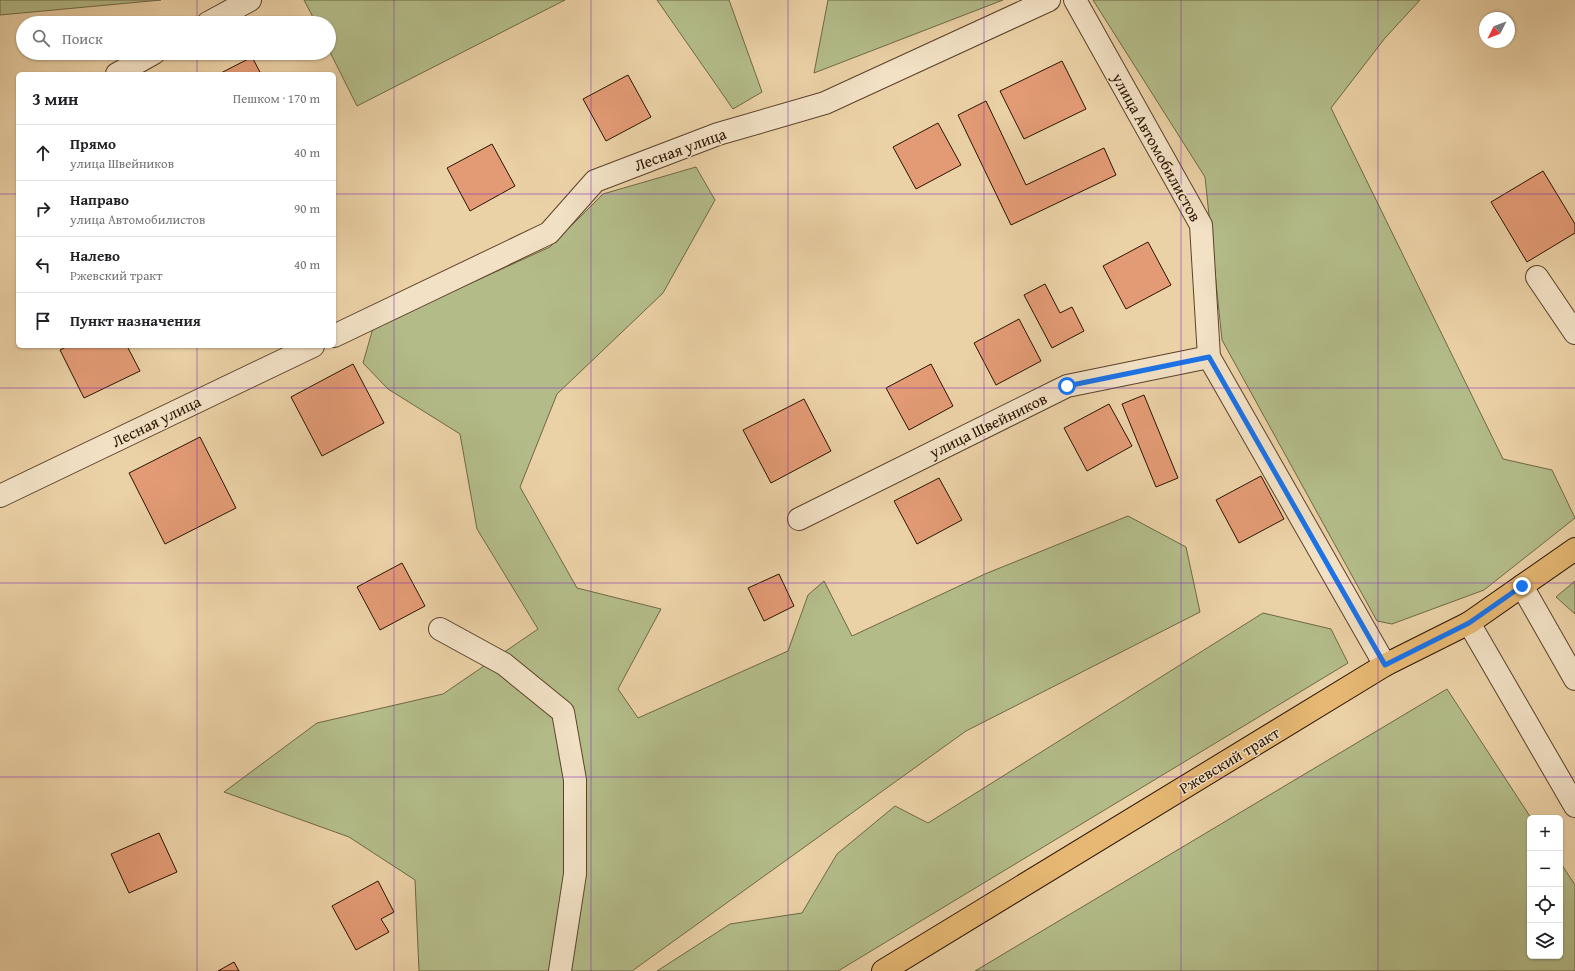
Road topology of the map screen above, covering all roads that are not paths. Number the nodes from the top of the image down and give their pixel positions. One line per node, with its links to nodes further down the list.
1 (250, 0): 4 (street)
2 (1049, 0): 9 (street, Лесная улица)
3 (1075, 0): 11 (street, улица Автомобилистов)
4 (221, 16)
5 (142, 60): 6 (street)
6 (121, 72)
7 (1537, 277): 8 (street)
8 (1575, 333)
9 (336, 335)
10 (309, 348): 12 (street, Лесная улица)
11 (1209, 357): 13 (street, улица Швейников); 18 (street, улица Автомобилистов)
12 (0, 496)
13 (799, 518)
14 (1575, 549): 15 (main road, Ржевский тракт)
15 (1522, 586): 16 (main road, Ржевский тракт); 19 (street)
16 (1469, 623): 18 (main road, Ржевский тракт); 20 (street)
17 (440, 629): 21 (street)
18 (1385, 665): 22 (main road, Ржевский тракт)
19 (1575, 679)
20 (1575, 806)
21 (560, 971)
22 (883, 971)

